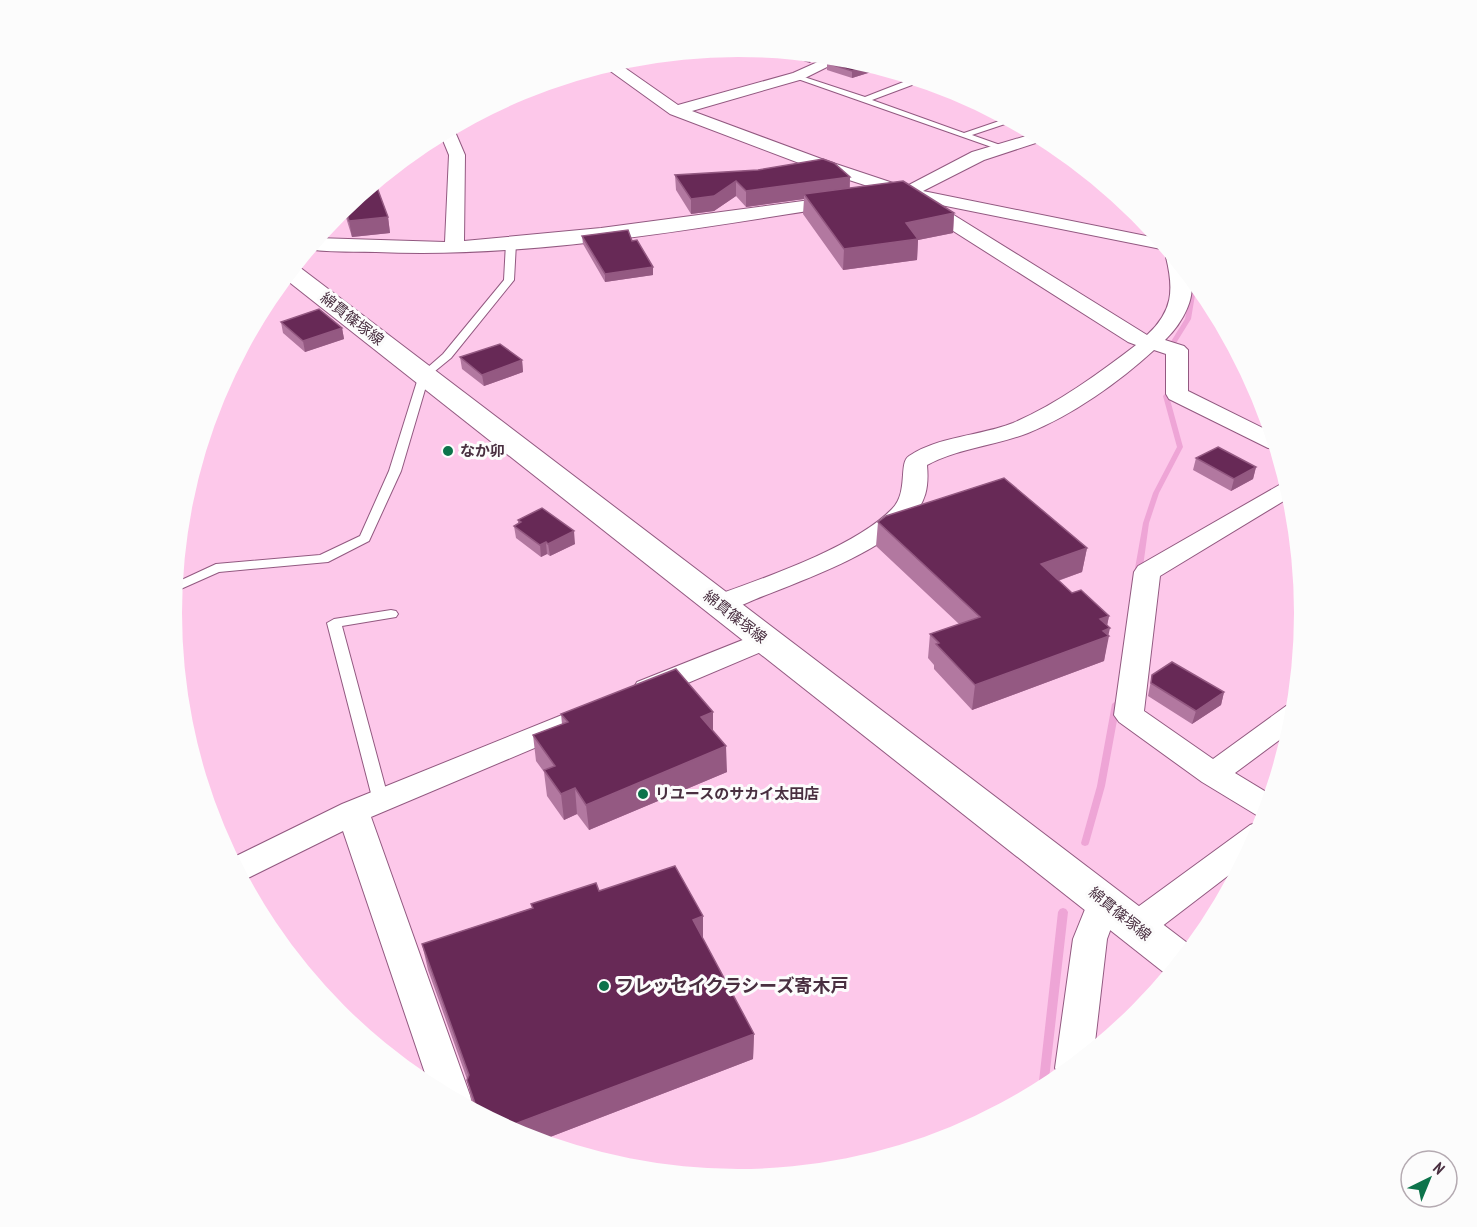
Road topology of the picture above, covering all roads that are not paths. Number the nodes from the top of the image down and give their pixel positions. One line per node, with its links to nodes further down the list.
1 (824, 64): 3 (street)
2 (619, 71): 6 (street)
3 (798, 76): 5 (lane); 6 (street)
4 (907, 84): 5 (lane)
5 (865, 100): 8 (lane)
6 (676, 111): 12 (street)
7 (1000, 123): 8 (lane)
8 (965, 135): 11 (lane)
9 (450, 138): 16 (street)
10 (1029, 140): 11 (street)
11 (1000, 148): 12 (street)
12 (906, 193): 13 (street); 14 (street); 19 (street)
13 (511, 243): 16 (street); 20 (lane)
14 (1154, 243)
15 (323, 244): 16 (street)
16 (454, 247)
17 (296, 276): 20 (main road, 綿貫篠塚線)
18 (1180, 276): 19 (street)
19 (1152, 344): 21 (street); 24 (street)
20 (424, 375): 23 (lane); 24 (main road, 綿貫篠塚線)
21 (1266, 438)
22 (1281, 491): 30 (street)
23 (183, 584)
24 (718, 604): 26 (main road, 綿貫篠塚線)
25 (391, 614): 32 (lane)
26 (765, 640): 27 (street); 35 (main road, 綿貫篠塚線)
27 (622, 700)
28 (589, 713): 32 (street)
29 (1284, 722): 30 (street)
30 (1214, 774): 31 (street)
31 (1261, 803)
32 (367, 806): 34 (street); 39 (street)
33 (1244, 845): 36 (street)
34 (243, 867)
35 (1104, 901): 36 (main road, 綿貫篠塚線); 38 (street)
36 (1136, 927): 37 (main road, 綿貫篠塚線)
37 (1175, 958)
38 (1075, 1056)
39 (449, 1088)

